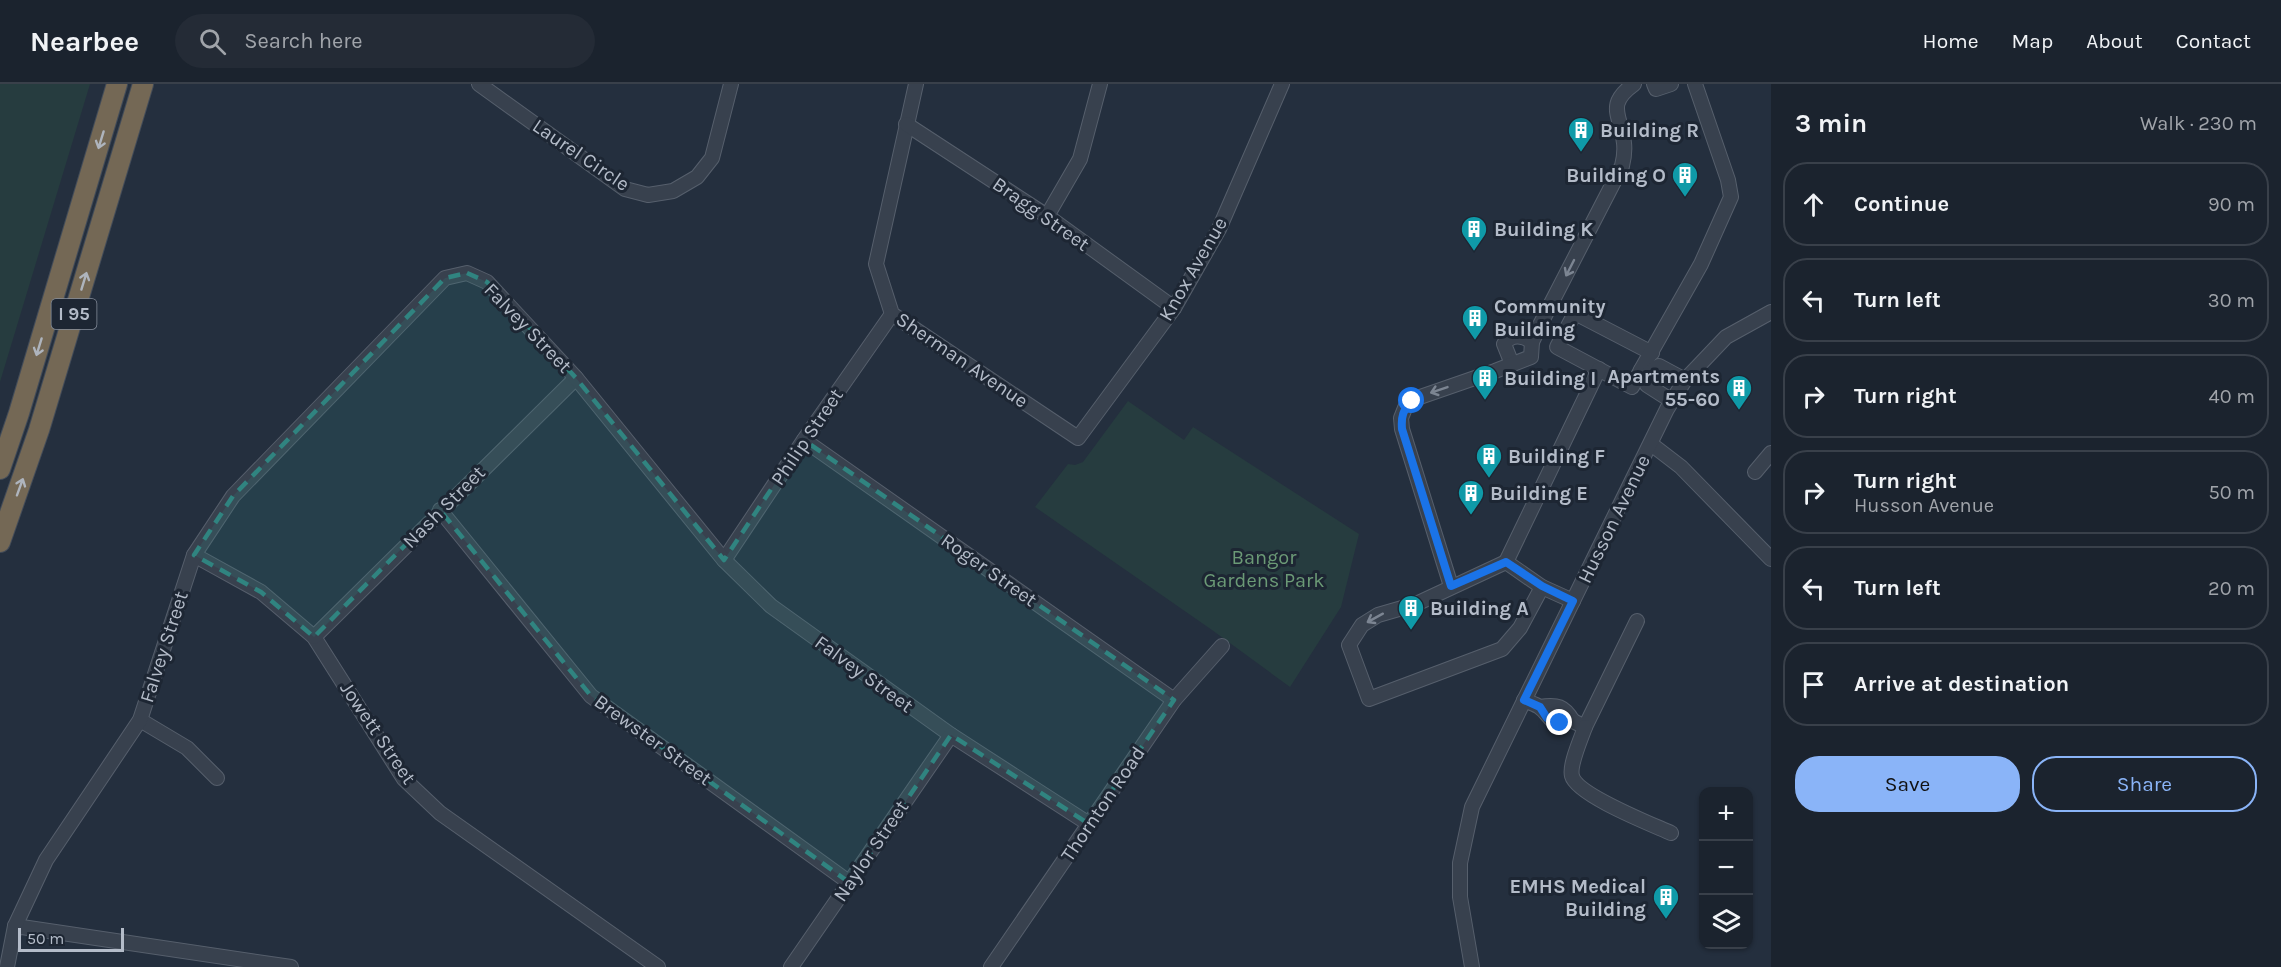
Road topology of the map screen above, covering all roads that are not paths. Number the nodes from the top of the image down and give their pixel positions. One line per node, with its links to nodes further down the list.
1 (117, 84): 30 (highway, I 95, one-way to 30)
2 (143, 84): 33 (highway, I 95, one-way to 2)
3 (479, 84): 4 (street, Laurel Circle)
4 (731, 84)
5 (916, 84): 12 (street, Sherman Avenue)
6 (1100, 84): 13 (street)
7 (1282, 84): 14 (street, Knox Avenue)
8 (1634, 84): 18 (street, one-way to 18)
9 (1654, 84): 10 (street)
10 (1671, 84)
11 (1695, 84): 19 (street)
12 (906, 124): 13 (street, Bragg Street); 16 (street, Sherman Avenue)
13 (1047, 216): 14 (street, Bragg Street)
14 (1174, 309): 26 (street, Knox Avenue)
15 (1771, 312): 24 (street, Husson Avenue)
16 (892, 314): 26 (street, Sherman Avenue); 27 (street, Philip Street)
17 (1557, 347): 18 (street); 19 (street); 21 (street)
18 (1531, 350): 20 (street); 20 (street)
19 (1652, 353): 22 (street)
20 (1512, 364): 38 (street, one-way to 38)
21 (1599, 369): 22 (street); 37 (street)
22 (1645, 372): 24 (street); 25 (street)
23 (576, 378): 32 (street, Nash Street); 34 (street, Falvey Street); 36 (street, Falvey Street)
24 (1685, 380): 25 (street, Husson Avenue)
25 (1672, 401): 28 (street, Husson Avenue)
26 (1078, 438)
27 (804, 440): 36 (street, Philip Street); 44 (street, Roger Street)
28 (1651, 444): 35 (street); 40 (street, Husson Avenue)
29 (1771, 453): 31 (street)
30 (0, 469)
31 (1755, 472)
32 (440, 510): 42 (street, Nash Street); 52 (street, Brewster Street)
33 (0, 542)
34 (194, 555): 42 (street, Jowett Street); 46 (street, Falvey Street)
35 (1771, 559)
36 (724, 560): 48 (street, Falvey Street)
37 (1506, 562): 38 (street); 39 (street)
38 (1451, 586): 39 (street, one-way to 39)
39 (1542, 586): 40 (street)
40 (1573, 601): 45 (street, Husson Avenue)
41 (1637, 621): 47 (street)
42 (314, 637): 56 (street, Jowett Street)
43 (1222, 646): 44 (street, Thornton Road)
44 (1174, 700): 50 (street, Thornton Road)
45 (1524, 700): 47 (street); 59 (street, Husson Avenue)
46 (140, 720): 49 (street); 53 (street, Falvey Street)
47 (1579, 724): 51 (street)
48 (951, 735): 50 (street, Falvey Street); 52 (street, Naylor Street)
49 (217, 778)
50 (1089, 824): 58 (street, Thornton Road)
51 (1671, 833)
52 (850, 883): 57 (street, Naylor Street)
53 (15, 926): 54 (street, Falvey Street); 55 (street)
54 (7, 967)
55 (291, 967)
56 (658, 967)
57 (791, 967)
58 (990, 967)
59 (1472, 967)

